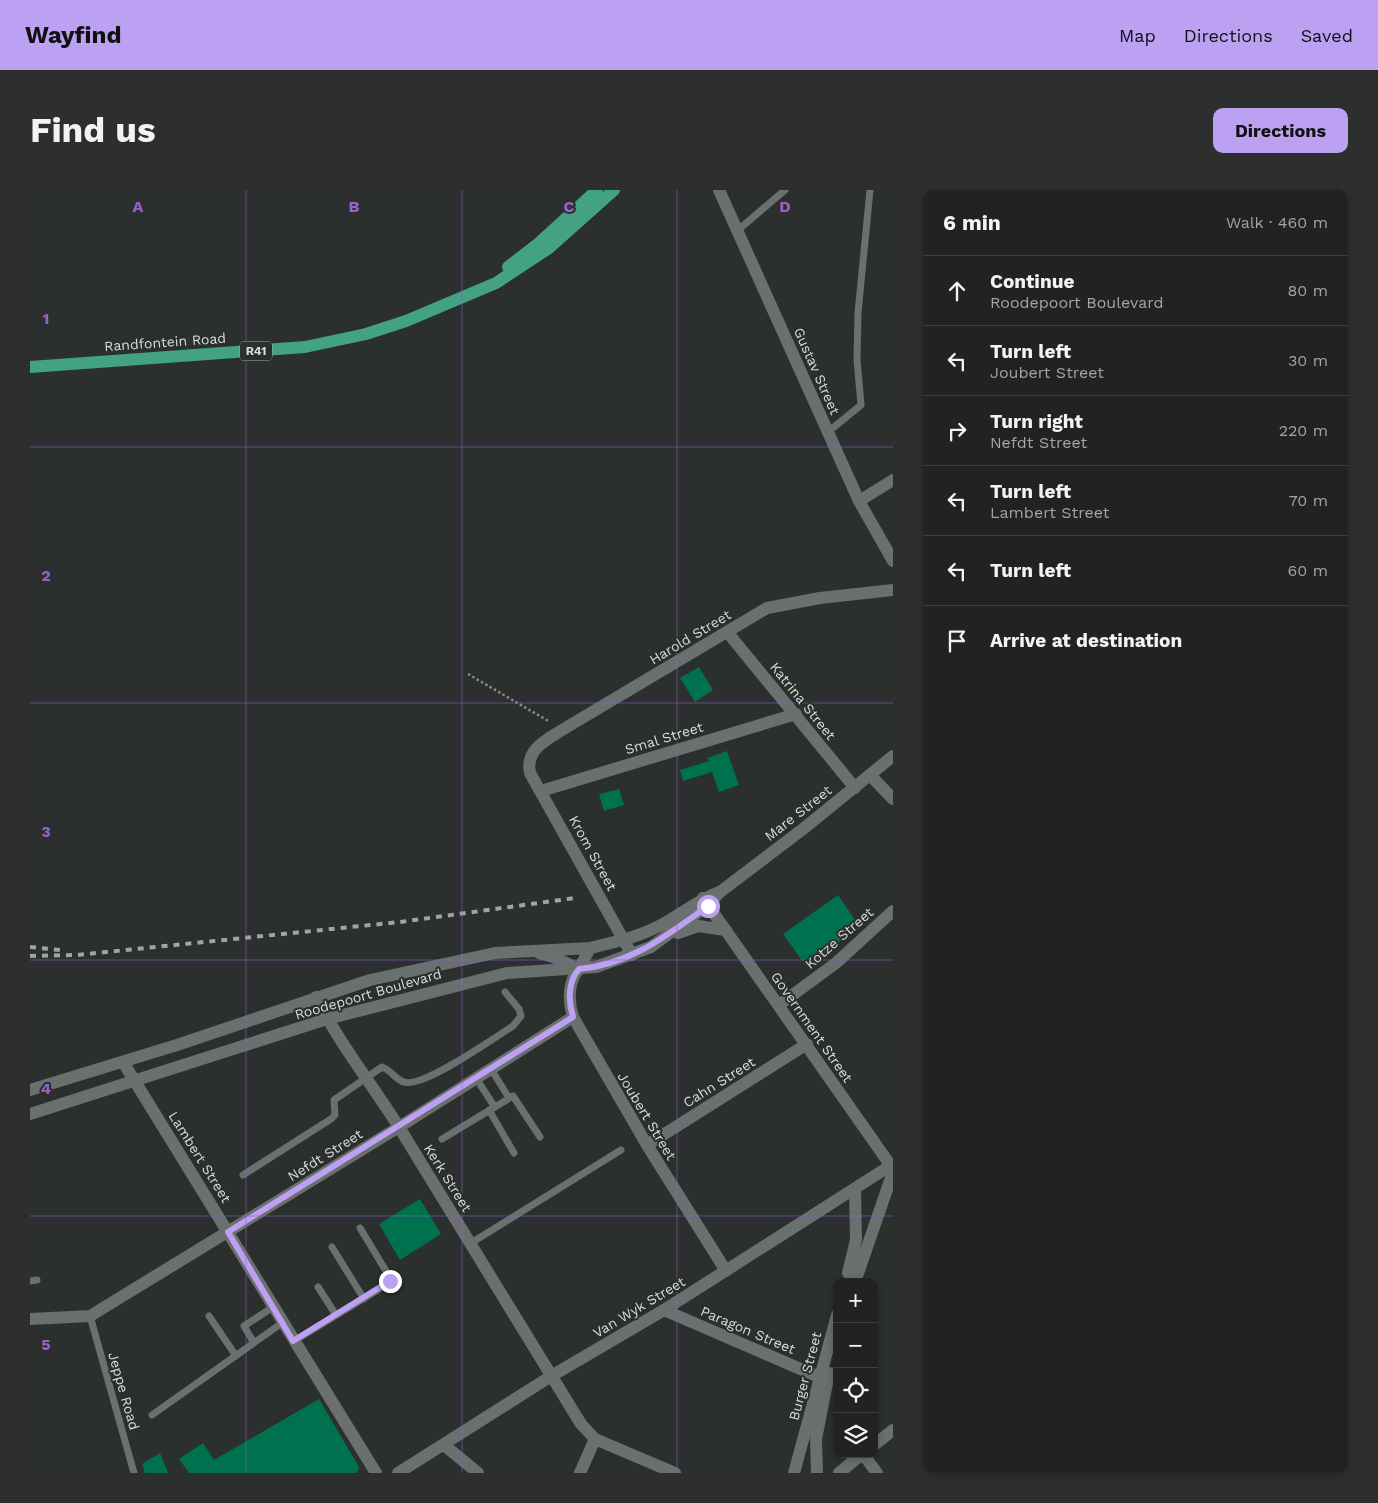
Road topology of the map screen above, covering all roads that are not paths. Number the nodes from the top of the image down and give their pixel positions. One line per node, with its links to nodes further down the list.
1 (597, 190): 7 (main road, Randfontein Road / R41)
2 (614, 190): 7 (main road, Randfontein Road / R41)
3 (719, 190): 6 (street, Gustav Street)
4 (785, 190): 6 (lane)
5 (870, 190): 9 (lane)
6 (737, 231): 9 (street, Gustav Street)
7 (473, 291): 8 (main road, Randfontein Road / R41)
8 (30, 367)
9 (828, 432): 11 (street, Gustav Street)
10 (893, 480): 11 (street)
11 (859, 501): 12 (street, Gustav Street)
12 (893, 561)
13 (893, 590): 14 (street, Harold Street)
14 (728, 633): 15 (street, Katrina Street); 17 (street, Harold Street)
15 (796, 714): 19 (street, Katrina Street); 20 (street, Smal Street)
16 (893, 756): 18 (street, Mare Street)
17 (529, 765): 20 (street, Krom Street)
18 (870, 775): 19 (street, Mare Street); 21 (street)
19 (855, 788): 22 (street, Mare Street)
20 (541, 791): 25 (street, Krom Street)
21 (893, 799)
22 (706, 902): 24 (street, Government Street); 25 (street, Roodepoort Boulevard); 26 (street, Roodepoort Boulevard)
23 (893, 911): 33 (street, Kotze Street)
24 (726, 930): 26 (street); 33 (street, Government Street)
25 (625, 939): 27 (street, Roodepoort Boulevard); 29 (street, Krom Street)
26 (651, 947): 29 (street, Roodepoort Boulevard)
27 (590, 948): 28 (street, Roodepoort Boulevard); 30 (street, Joubert Street)
28 (527, 951): 30 (street); 32 (street, Roodepoort Boulevard)
29 (632, 955): 30 (street, Roodepoort Boulevard)
30 (579, 969): 34 (street, Joubert Street); 35 (street, Roodepoort Boulevard)
31 (505, 992): 39 (lane)
32 (316, 997): 35 (street, Kerk Street); 37 (street, Roodepoort Boulevard)
33 (779, 1005): 36 (street, Government Street)
34 (573, 1017): 38 (street, Nefdt Street); 49 (street, Joubert Street)
35 (327, 1019): 39 (street, Kerk Street); 41 (street, Roodepoort Boulevard)
36 (807, 1044): 49 (street, Cahn Street); 52 (street, Government Street)
37 (123, 1062): 41 (street, Lambert Street); 42 (street, Roodepoort Boulevard)
38 (491, 1069): 40 (street, Nefdt Street); 43 (lane)
39 (366, 1077): 46 (street, Kerk Street); 53 (lane)
40 (476, 1078): 44 (lane); 46 (street, Nefdt Street)
41 (136, 1082): 45 (street, Roodepoort Boulevard); 56 (street, Lambert Street)
42 (30, 1090)
43 (509, 1098): 44 (lane); 47 (lane)
44 (492, 1108): 48 (lane); 51 (lane)
45 (30, 1114)
46 (399, 1127): 56 (street, Nefdt Street); 57 (street, Kerk Street)
47 (540, 1137)
48 (442, 1139)
49 (647, 1146): 59 (street, Joubert Street)
50 (621, 1150): 57 (lane)
51 (514, 1153)
52 (892, 1167): 54 (street, Van Wyk Street); 61 (street)
53 (242, 1175)
54 (855, 1190): 59 (street, Van Wyk Street); 60 (street)
55 (360, 1228): 63 (lane)
56 (228, 1232): 64 (street, Lambert Street); 67 (street, Nefdt Street)
57 (471, 1243): 76 (street, Kerk Street)
58 (332, 1247): 63 (lane)
59 (726, 1271): 65 (street, Van Wyk Street)
60 (847, 1278)
61 (856, 1278)
62 (318, 1287): 66 (lane)
63 (364, 1299): 66 (lane)
64 (273, 1307): 70 (street, Lambert Street); 73 (lane)
65 (664, 1310): 76 (street, Van Wyk Street); 77 (street, Paragon Street)
66 (336, 1315): 72 (lane)
67 (90, 1316): 69 (street); 85 (lane, Jeppe Road)
68 (209, 1316): 74 (lane)
69 (30, 1319)
70 (282, 1323): 72 (street, Lambert Street); 73 (lane)
71 (835, 1323): 77 (street, Burger Street)
72 (293, 1341): 86 (street, Lambert Street)
73 (254, 1343): 74 (lane)
74 (236, 1356): 78 (lane)
75 (833, 1361): 92 (street, Burger Street)
76 (553, 1375): 80 (street, Kerk Street); 82 (street, Van Wyk Street)
77 (820, 1377): 91 (street, Burger Street)
78 (152, 1416)
79 (893, 1430): 81 (street)
80 (595, 1439): 89 (street); 90 (street)
81 (878, 1442)
82 (444, 1445): 87 (street, Van Wyk Street); 88 (street)
83 (857, 1458): 93 (street)
84 (865, 1458): 94 (street)
85 (134, 1473)
86 (376, 1473)
87 (398, 1473)
88 (478, 1473)
89 (580, 1473)
90 (675, 1473)
91 (794, 1473)
92 (817, 1473)
93 (839, 1473)
94 (877, 1473)

